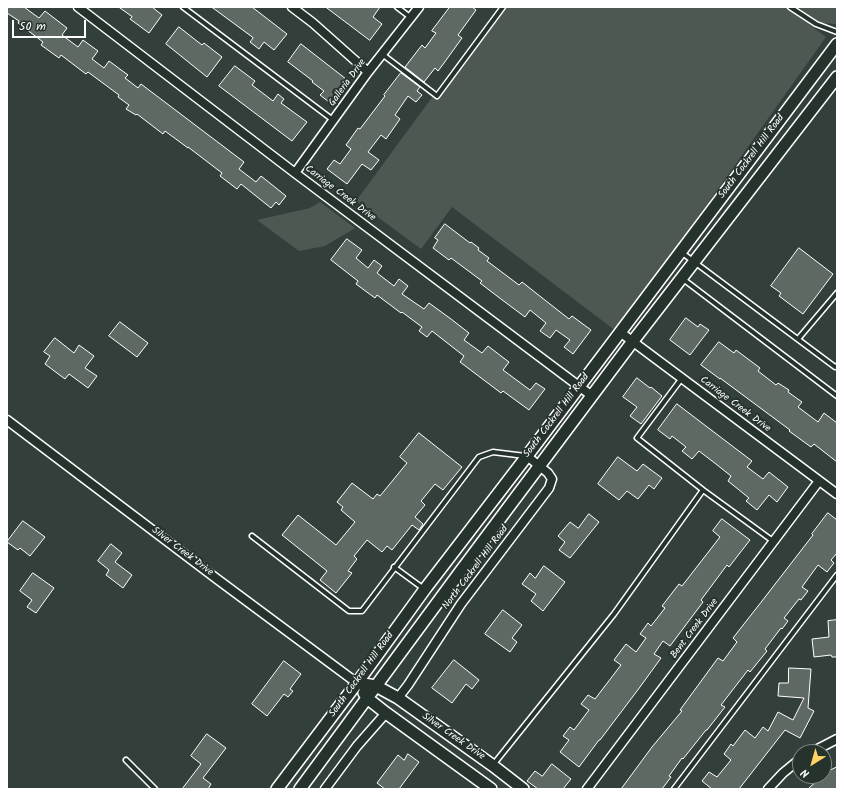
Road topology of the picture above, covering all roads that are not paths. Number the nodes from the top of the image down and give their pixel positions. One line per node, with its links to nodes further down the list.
1 (78, 7): 15 (street, Carriage Creek Drive)
2 (183, 7): 14 (lane)
3 (292, 7): 12 (street)
4 (397, 7): 8 (lane)
5 (419, 7): 8 (street, Galleria Drive)
6 (502, 7): 11 (lane)
7 (790, 7): 9 (lane)
8 (411, 18): 11 (street, Galleria Drive)
9 (837, 32)
10 (837, 44): 16 (main road, South Cockrell Hill Road)
11 (382, 54): 12 (street, Galleria Drive)
12 (368, 72): 14 (street, Galleria Drive)
13 (837, 76): 17 (main road, South Cockrell Hill Road)
14 (333, 121): 15 (street, Galleria Drive)
15 (295, 173): 25 (street, Carriage Creek Drive)
16 (681, 252): 17 (lane); 20 (main road, South Cockrell Hill Road)
17 (694, 261): 18 (main road, South Cockrell Hill Road); 21 (lane)
18 (681, 278): 22 (main road, South Cockrell Hill Road); 27 (lane)
19 (837, 293): 21 (lane)
20 (620, 332): 22 (street, Carriage Creek Drive); 25 (main road, South Cockrell Hill Road)
21 (798, 339): 23 (lane)
22 (633, 341): 24 (street, Carriage Creek Drive); 26 (main road, South Cockrell Hill Road)
23 (837, 366)
24 (682, 378): 31 (street, Carriage Creek Drive); 32 (lane)
25 (580, 386): 26 (street, Carriage Creek Drive); 29 (main road, South Cockrell Hill Road)
26 (592, 396): 30 (main road, South Cockrell Hill Road)
27 (837, 396)
28 (7, 420): 39 (street, Silver Creek Drive)
29 (527, 456): 30 (street, North Cockrell Hill Road); 36 (lane); 38 (main road, South Cockrell Hill Road)
30 (539, 466): 40 (main road, South Cockrell Hill Road); 42 (street, North Cockrell Hill Road)
31 (819, 481): 33 (street, Carriage Creek Drive); 35 (street, Bent Creek Drive)
32 (703, 490): 35 (lane); 47 (lane)
33 (837, 494)
34 (252, 536): 36 (lane)
35 (774, 542): 55 (street, Bent Creek Drive)
36 (394, 567): 38 (lane)
37 (837, 575): 56 (lane)
38 (425, 589): 39 (main road, South Cockrell Hill Road)
39 (357, 683): 40 (main road, Silver Creek Drive); 41 (main road, Silver Creek Drive); 50 (main road, South Cockrell Hill Road)
40 (376, 686): 41 (main road, South Cockrell Hill Road); 42 (main road, Silver Creek Drive)
41 (367, 698): 43 (main road, Silver Creek Drive); 51 (main road, South Cockrell Hill Road)
42 (398, 698): 47 (main road, Silver Creek Drive)
43 (386, 713): 52 (street); 53 (main road, Silver Creek Drive)
44 (837, 739): 45 (street)
45 (827, 744)
46 (126, 760): 49 (lane)
47 (492, 765): 54 (main road, Silver Creek Drive)
48 (792, 766): 57 (street)
49 (155, 789)
50 (277, 789)
51 (300, 789)
52 (325, 789)
53 (491, 789)
54 (523, 789)
55 (587, 789)
56 (674, 789)
57 (768, 789)

